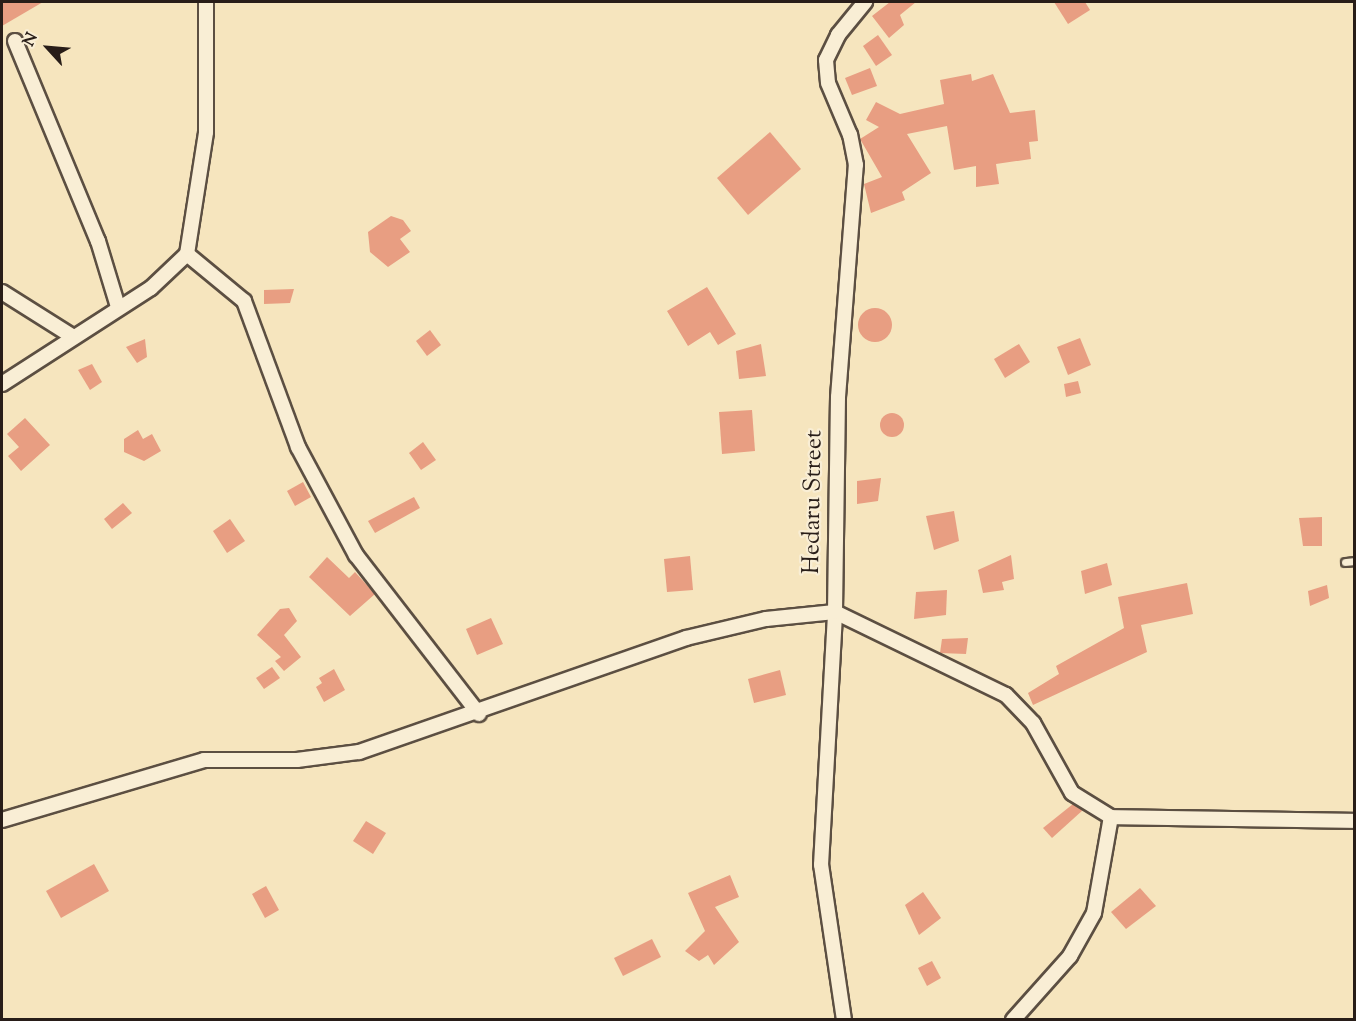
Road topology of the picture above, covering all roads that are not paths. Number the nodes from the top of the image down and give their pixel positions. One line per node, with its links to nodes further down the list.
1 (206, 2): 4 (street)
2 (865, 2): 11 (street, Hedaru Street)
3 (15, 41): 6 (street)
4 (187, 254): 6 (street); 12 (street)
5 (2, 292): 7 (street)
6 (118, 307): 7 (street)
7 (72, 336): 8 (street)
8 (2, 384)
9 (1354, 561): 10 (lane)
10 (1345, 562)
11 (835, 612): 12 (street); 13 (street); 16 (street, Hedaru Street)
12 (479, 714): 14 (street)
13 (1111, 817): 15 (street); 17 (street)
14 (2, 820)
15 (1354, 821)
16 (844, 1020)
17 (1013, 1020)

